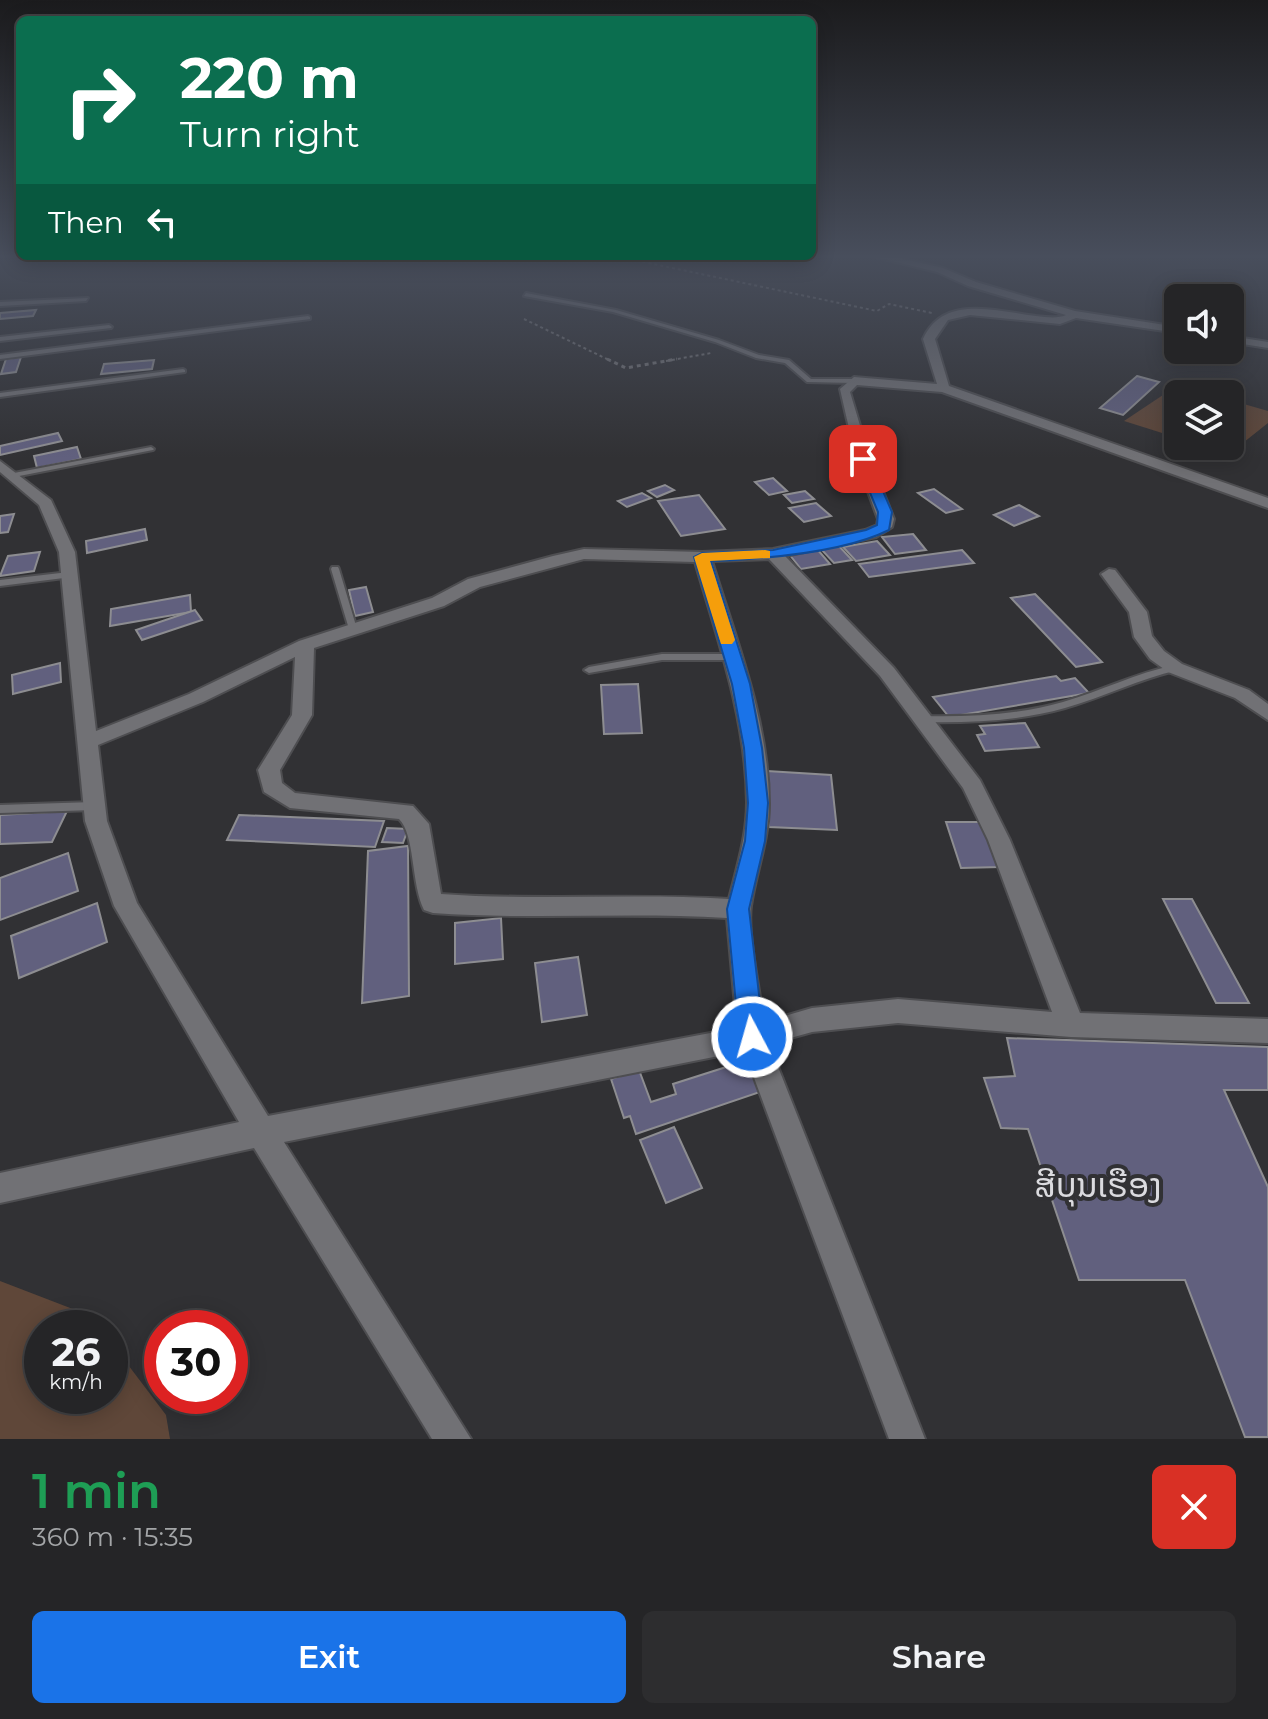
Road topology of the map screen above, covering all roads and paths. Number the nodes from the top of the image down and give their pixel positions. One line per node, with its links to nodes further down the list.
1 (267, 323): 12 (lane)
2 (533, 323): 11 (path)
3 (654, 323): 11 (lane)
4 (938, 323): 15 (street)
5 (1133, 323): 7 (street)
6 (109, 327): 8 (lane)
7 (1164, 328)
8 (0, 339)
9 (1244, 341): 10 (street)
10 (1268, 345)
11 (737, 348): 14 (lane)
12 (0, 357)
13 (183, 371): 16 (lane)
14 (854, 381): 15 (street); 20 (street)
15 (944, 388): 19 (street)
16 (0, 395)
17 (151, 449): 18 (lane)
18 (7, 470): 24 (street)
19 (1268, 503)
20 (773, 554): 21 (street); 32 (street)
21 (702, 557): 26 (street); 28 (street)
22 (335, 569): 26 (lane)
23 (1109, 574): 29 (street)
24 (69, 575): 25 (lane); 33 (street)
25 (0, 583)
26 (353, 629): 27 (street)
27 (305, 645): 33 (street); 36 (street)
28 (731, 657): 30 (lane); 36 (street)
29 (1175, 668): 31 (street); 32 (lane)
30 (589, 670)
31 (1268, 714)
32 (922, 719): 37 (street)
33 (87, 742): 34 (street)
34 (94, 806): 35 (lane); 40 (street)
35 (0, 809)
36 (738, 909): 39 (street)
37 (1071, 1025): 38 (street); 39 (street)
38 (1268, 1031)
39 (752, 1037): 40 (street); 43 (street)
40 (261, 1132): 41 (street); 42 (street)
41 (0, 1188)
42 (453, 1439)
43 (907, 1439)

